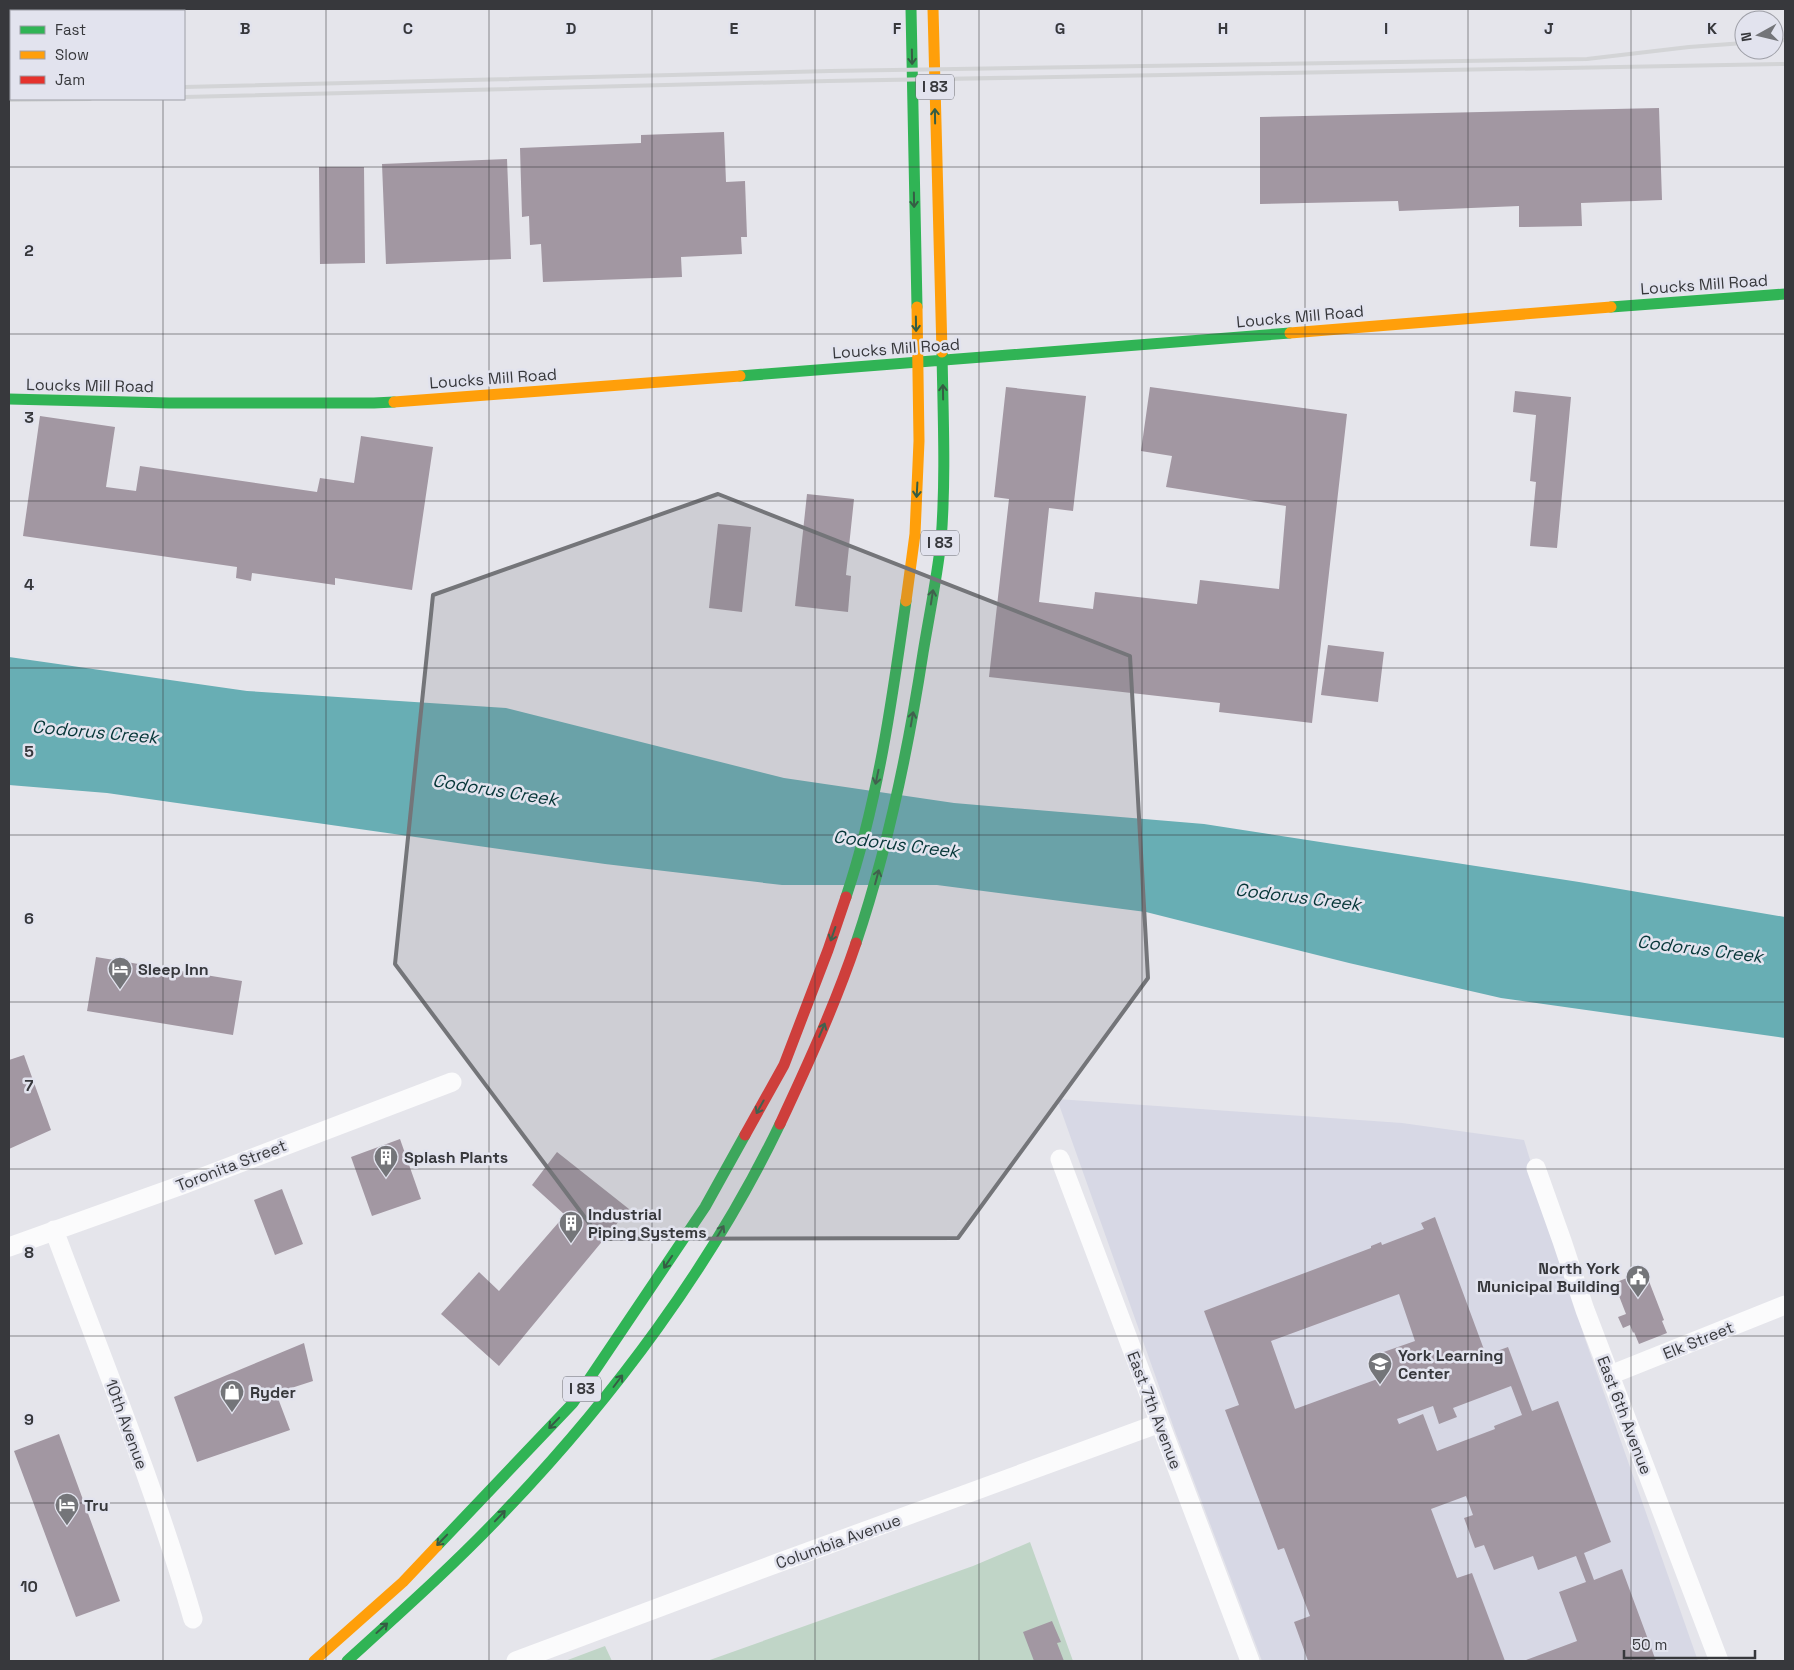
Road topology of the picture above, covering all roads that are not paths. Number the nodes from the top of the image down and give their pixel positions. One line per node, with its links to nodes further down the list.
1 (911, 9): 14 (main road, I 83, one-way to 14)
2 (933, 9): 15 (main road, I 83, one-way to 2)
3 (1785, 294): 4 (main road, Loucks Mill Road)
4 (9, 399)
5 (452, 1082): 8 (street, Toronita Street)
6 (1060, 1159): 12 (street, East 7th Avenue)
7 (1536, 1168): 11 (street, East 6th Avenue)
8 (54, 1230): 9 (street, Toronita Street); 13 (street, 10th Avenue)
9 (9, 1247)
10 (1785, 1305): 11 (street, Elk Street)
11 (1610, 1375): 18 (street, East 6th Avenue)
12 (1160, 1423): 16 (street, Columbia Avenue); 17 (street, East 7th Avenue)
13 (193, 1619)
14 (314, 1661)
15 (346, 1661)
16 (516, 1661)
17 (1250, 1661)
18 (1719, 1661)

